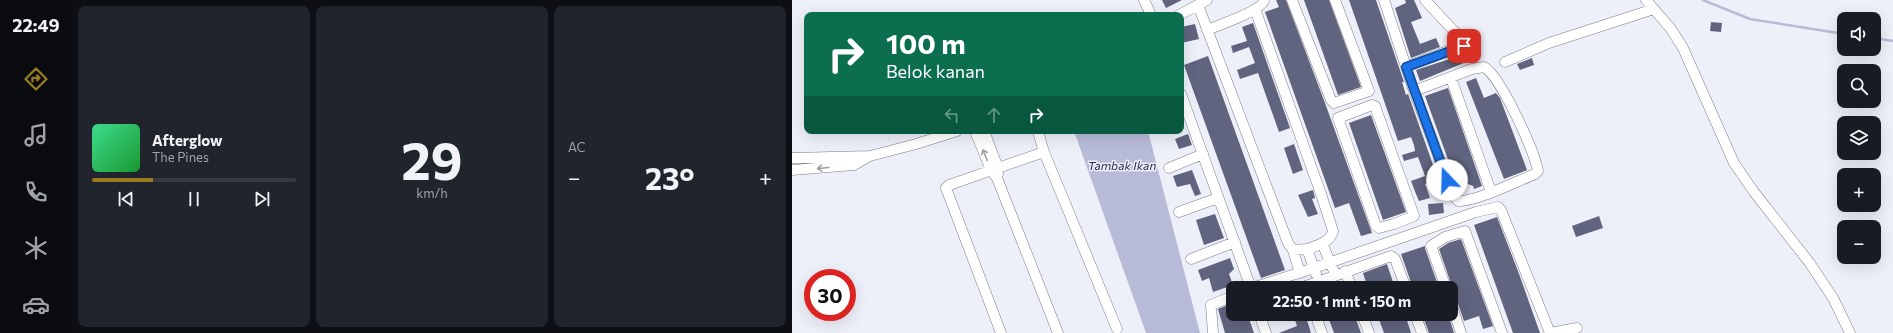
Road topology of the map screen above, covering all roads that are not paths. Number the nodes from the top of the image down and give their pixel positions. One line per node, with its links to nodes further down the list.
1 (1144, 0): 11 (street)
2 (1264, 0): 10 (street)
3 (1292, 0): 4 (street)
4 (1335, 0)
5 (1384, 0): 15 (street)
6 (1425, 0): 15 (street)
7 (1646, 0): 9 (street)
8 (1202, 2): 12 (street); 13 (street)
9 (1654, 9): 14 (street); 73 (street)
10 (1255, 10): 13 (street); 40 (street)
11 (1150, 12)
12 (1184, 12)
13 (1207, 30): 42 (street)
14 (1505, 62)
15 (1406, 67): 17 (street)
16 (1451, 78): 17 (street); 30 (street); 30 (street)
17 (1414, 91): 32 (street)
18 (1184, 102): 24 (street)
19 (948, 134): 25 (street)
20 (976, 134): 29 (street, one-way to 20)
21 (985, 134): 29 (street)
22 (1039, 134): 23 (street)
23 (1044, 152): 29 (street); 62 (street)
24 (1203, 154): 27 (street); 31 (street)
25 (870, 156): 26 (street); 28 (street, one-way to 28)
26 (792, 158)
27 (1169, 168)
28 (792, 170)
29 (995, 172): 63 (street); 64 (street)
30 (1491, 192): 32 (street)
31 (1218, 198): 33 (street); 39 (street)
32 (1471, 199): 34 (street)
33 (1179, 212)
34 (1476, 212): 36 (street); 72 (street)
35 (1394, 224): 35 (street); 38 (street)
36 (1440, 225): 37 (street); 38 (street)
37 (1445, 237): 54 (street); 71 (street)
38 (1398, 238): 44 (street)
39 (1235, 242): 43 (street); 49 (street)
40 (1322, 244): 41 (street); 44 (street)
41 (1306, 249): 42 (street); 45 (street)
42 (1293, 250): 47 (street)
43 (1191, 259)
44 (1330, 263): 45 (street); 48 (street)
45 (1314, 268): 47 (street); 51 (street)
46 (1345, 271): 48 (street); 52 (street); 53 (street)
47 (1300, 273): 50 (street)
48 (1335, 275): 51 (street)
49 (1249, 281)
50 (1274, 281)
51 (1319, 281)
52 (1349, 281)
53 (1403, 281)
54 (1444, 281)
55 (1226, 299): 65 (street)
56 (1262, 321): 66 (street)
57 (1318, 321): 67 (street)
58 (1365, 321): 68 (street)
59 (1418, 321): 69 (street)
60 (1457, 321): 70 (street)
61 (1577, 328): 72 (street)
62 (1117, 329)
63 (1001, 333)
64 (1058, 333)
65 (1213, 333)
66 (1266, 333)
67 (1322, 333)
68 (1369, 333)
69 (1422, 333)
70 (1461, 333)
71 (1502, 333)
72 (1550, 333)
73 (1850, 333)

